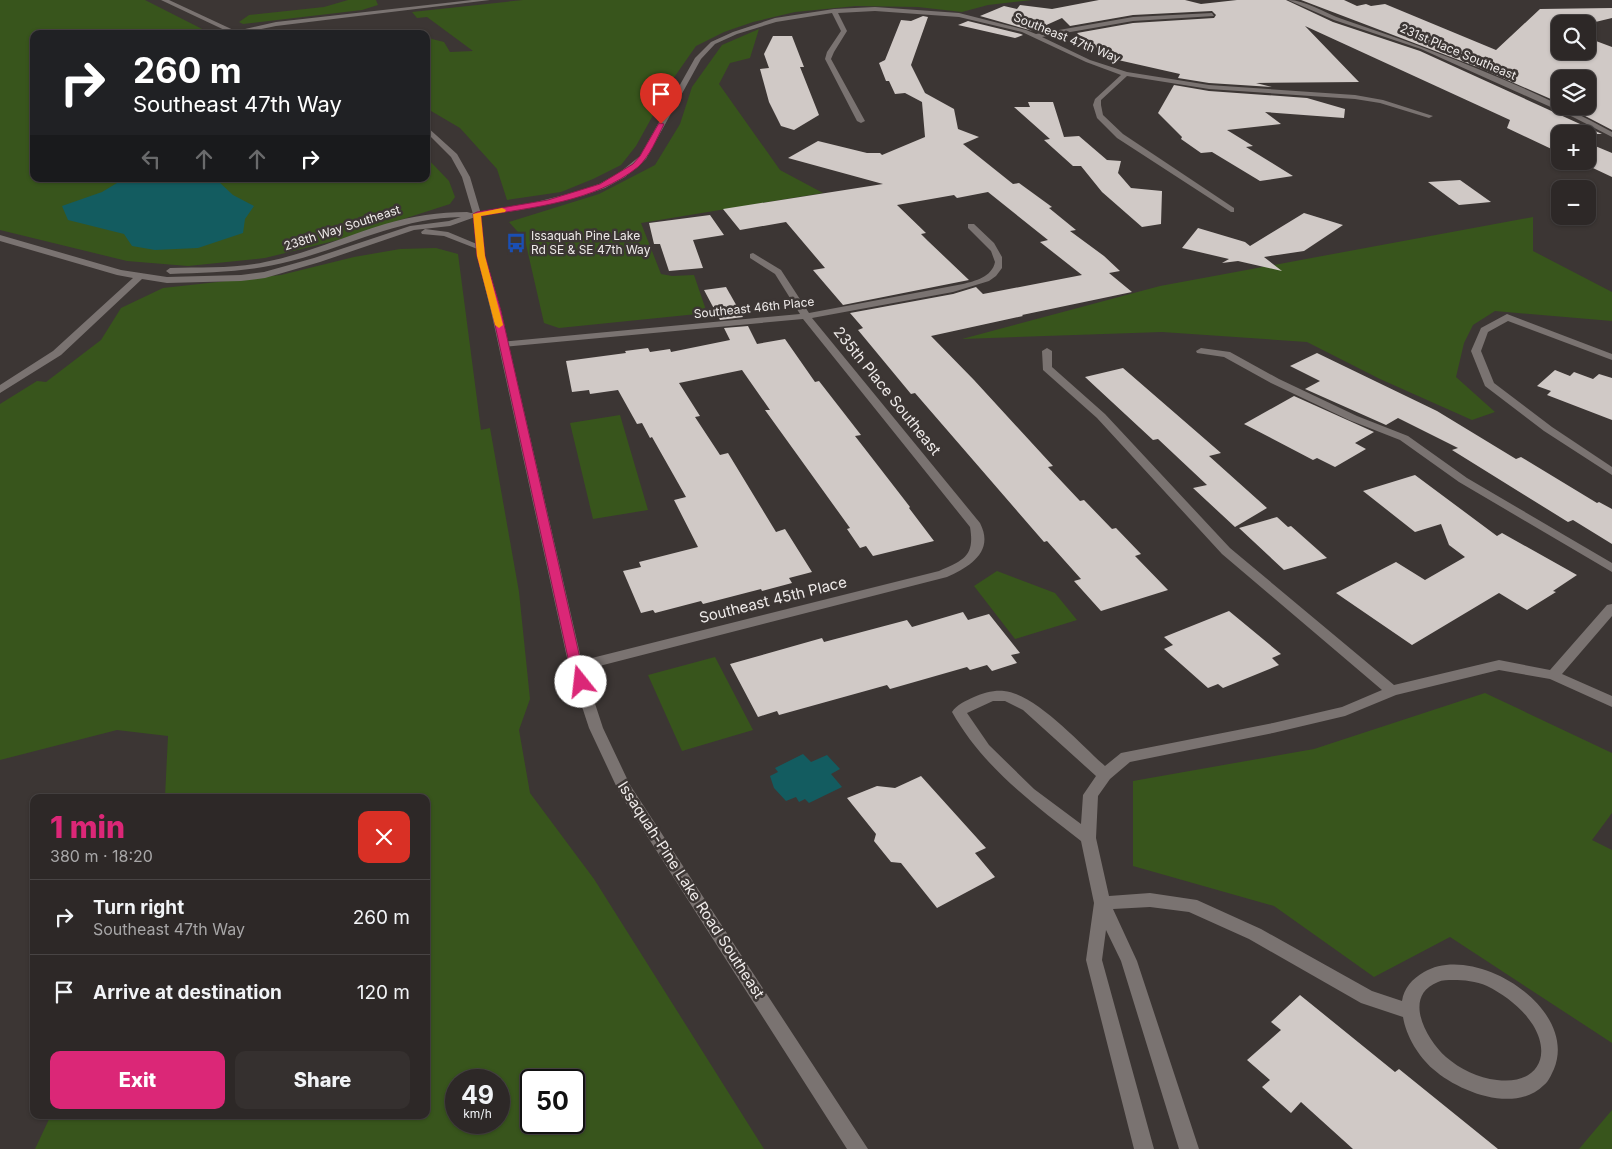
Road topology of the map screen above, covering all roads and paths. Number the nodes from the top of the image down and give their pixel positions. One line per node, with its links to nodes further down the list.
1 (164, 0): 8 (street)
2 (487, 0): 5 (street)
3 (1291, 0): 15 (street, 231st Place Southeast)
4 (386, 4): 5 (street)
5 (389, 11): 9 (street)
6 (834, 11): 10 (street, Southeast 47th Way); 13 (street); 17 (street, Southeast 47th Way)
7 (1212, 16): 10 (street)
8 (230, 30)
9 (250, 30)
10 (1036, 36): 11 (street, Southeast 47th Way)
11 (1126, 74): 12 (street, Southeast 47th Way); 16 (street)
12 (1428, 116)
13 (861, 121)
14 (430, 132): 17 (street, Issaquah-Pine Lake Road Southeast)
15 (1612, 136)
16 (1231, 210)
17 (477, 214): 20 (street, 238th Way Southeast); 21 (street, Issaquah-Pine Lake Road Southeast); 23 (street, 238th Way Southeast)
18 (970, 226): 24 (street, Southeast 46th Place)
19 (0, 238): 23 (street, 238th Way Southeast)
20 (374, 241): 21 (street, 238th Way Southeast); 23 (street, 238th Way Southeast)
21 (480, 247): 25 (street, Issaquah-Pine Lake Road Southeast)
22 (752, 256): 24 (street, 235th Place Southeast)
23 (140, 276): 29 (street)
24 (806, 316): 25 (street, Southeast 46th Place); 31 (street, 235th Place Southeast)
25 (502, 344): 34 (street, Issaquah-Pine Lake Road Southeast)
26 (1201, 350): 32 (street)
27 (1047, 351): 36 (street)
28 (1612, 357): 30 (street)
29 (0, 390)
30 (1612, 472)
31 (974, 556): 34 (street, Southeast 45th Place)
32 (1612, 568)
33 (1612, 608): 35 (street)
34 (576, 667): 42 (street, Issaquah-Pine Lake Road Southeast)
35 (1553, 675): 36 (street); 37 (street)
36 (1392, 691): 38 (street)
37 (1612, 702)
38 (1105, 775): 39 (street); 39 (street)
39 (1088, 838): 40 (street)
40 (1102, 903): 41 (street); 43 (street); 44 (street)
41 (1410, 1012): 41 (street)
42 (858, 1149)
43 (1144, 1149)
44 (1189, 1149)

